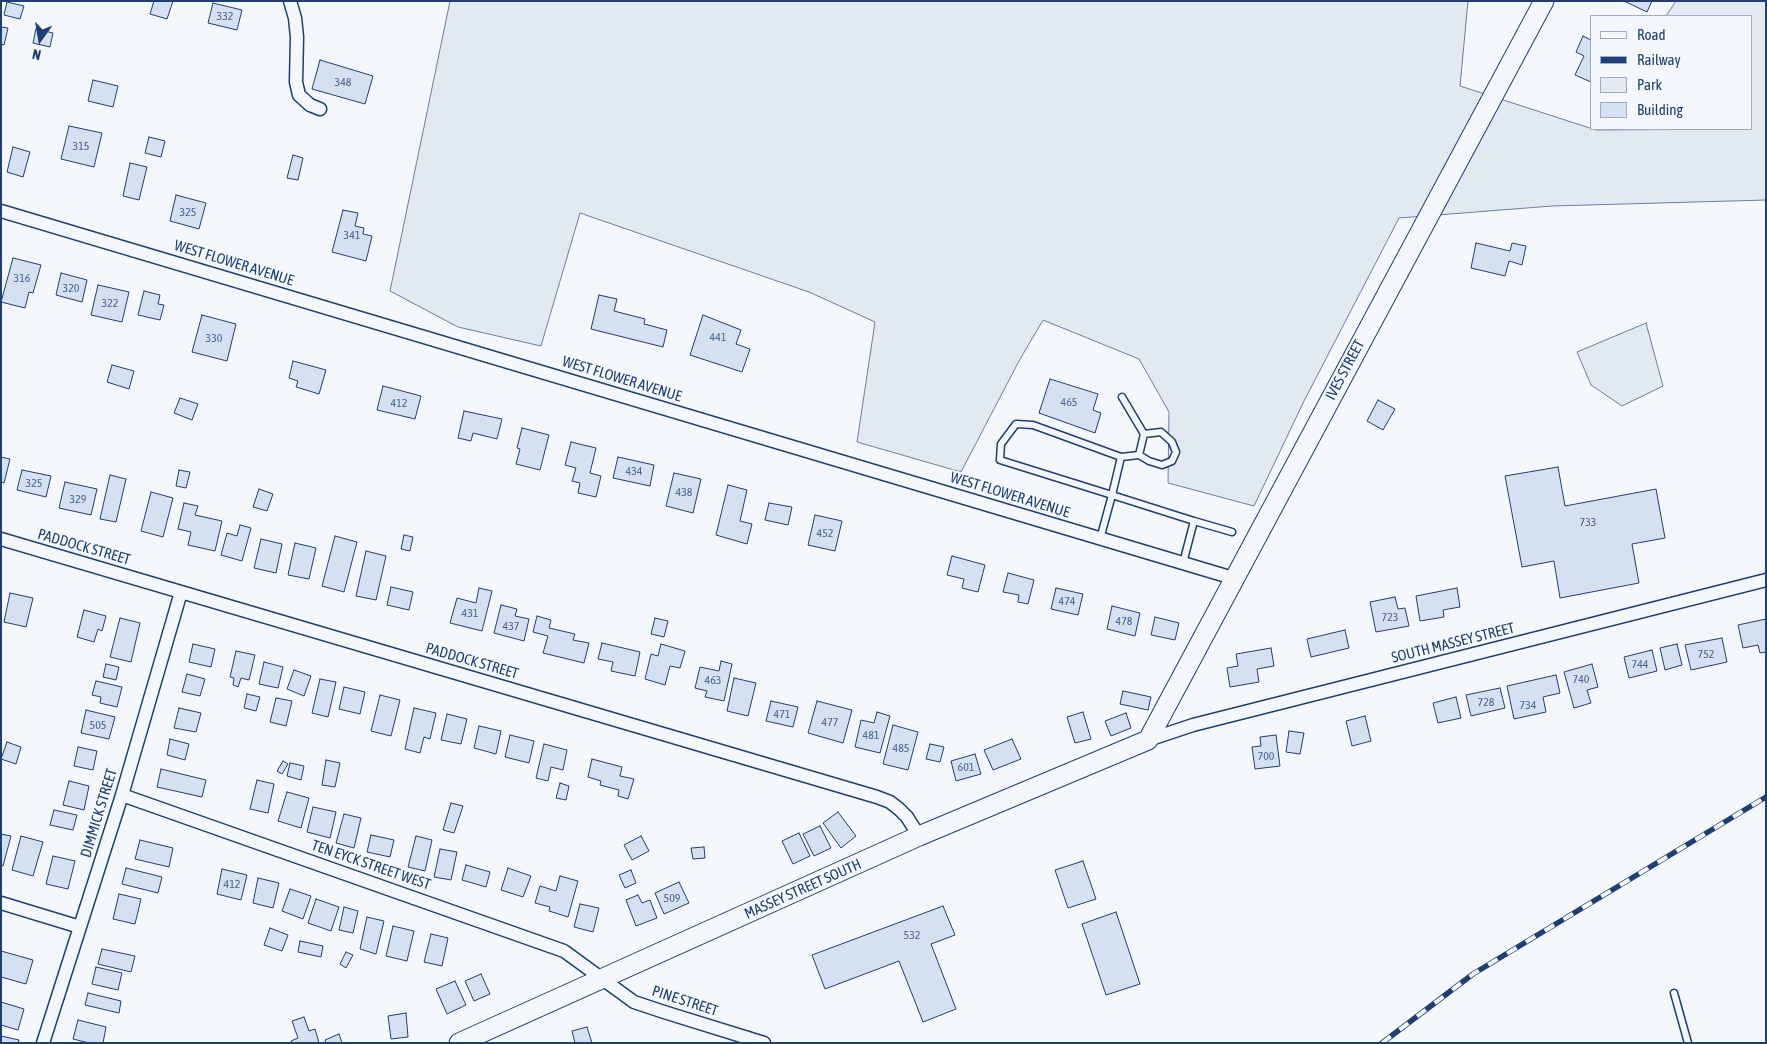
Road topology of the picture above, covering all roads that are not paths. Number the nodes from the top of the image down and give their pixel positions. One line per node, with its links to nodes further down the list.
1 (290, 1): 3 (street)
2 (1544, 1): 15 (street, IVES STREET)
3 (320, 109)
4 (1, 211): 12 (street, WEST FLOWER AVENUE)
5 (1122, 397): 6 (lane)
6 (1144, 434): 7 (lane); 7 (lane)
7 (1139, 455): 8 (lane)
8 (1121, 457): 9 (lane); 9 (lane)
9 (1112, 495): 10 (lane); 12 (lane)
10 (1194, 521): 11 (lane); 14 (lane)
11 (1232, 532)
12 (1100, 539): 14 (street, WEST FLOWER AVENUE)
13 (1, 540): 17 (street, PADDOCK STREET)
14 (1184, 563): 15 (street, WEST FLOWER AVENUE)
15 (1234, 578): 18 (street, IVES STREET)
16 (1766, 580): 18 (street, SOUTH MASSEY STREET)
17 (181, 592): 19 (street, DIMMICK STREET); 20 (street, PADDOCK STREET)
18 (1148, 740): 20 (street, MASSEY STREET SOUTH)
19 (122, 795): 22 (street, DIMMICK STREET); 23 (street, TEN EYCK STREET WEST)
20 (919, 836): 23 (street, MASSEY STREET SOUTH)
21 (1, 903): 22 (street)
22 (80, 927): 25 (street, DIMMICK STREET)
23 (602, 979): 26 (street, MASSEY STREET SOUTH); 27 (street, PINE STREET)
24 (1674, 993): 28 (lane)
25 (43, 1043)
26 (459, 1043)
27 (764, 1043)
28 (1688, 1043)

